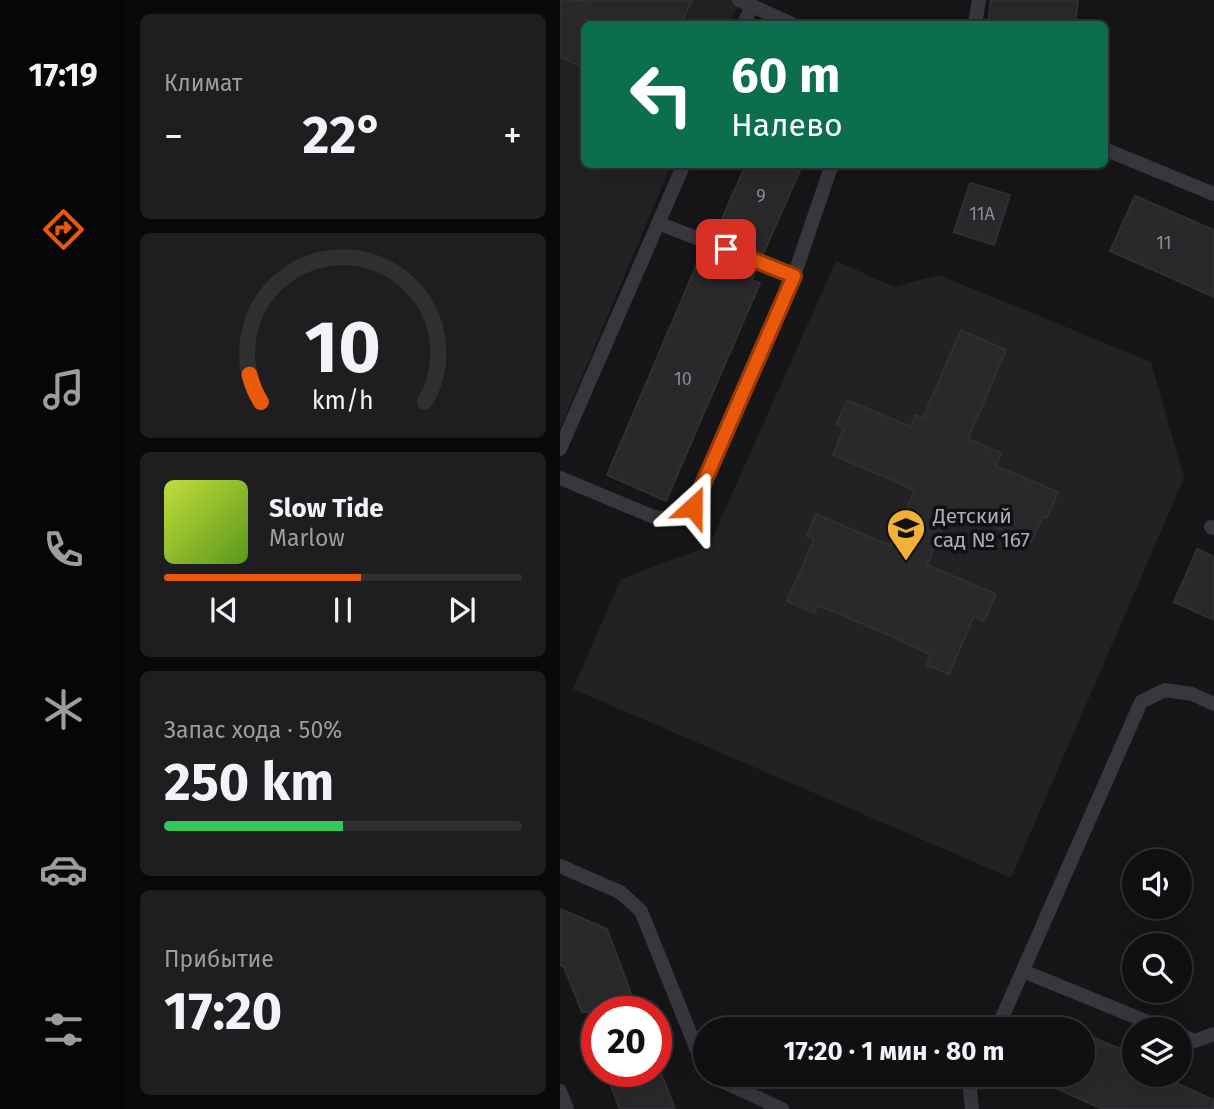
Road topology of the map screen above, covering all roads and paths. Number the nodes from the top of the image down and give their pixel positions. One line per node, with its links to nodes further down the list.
1 (979, 0): 5 (lane)
2 (746, 3): 3 (lane); 4 (lane)
3 (744, 21)
4 (785, 21)
5 (976, 21)
6 (1108, 151): 9 (lane)
7 (682, 168): 10 (lane)
8 (831, 168): 11 (lane)
9 (1214, 194)
10 (658, 223): 11 (lane); 12 (lane)
11 (794, 276): 13 (lane)
12 (560, 449)
13 (560, 478)
14 (1214, 704): 16 (lane)
15 (560, 866): 20 (lane)
16 (1023, 971): 17 (lane); 18 (lane)
17 (1002, 1017)
18 (1136, 1017)
19 (1214, 1034): 21 (lane)
20 (693, 1040)
21 (1192, 1040)
22 (735, 1087): 26 (lane)
23 (971, 1087): 27 (lane)
24 (560, 1091): 25 (lane)
25 (567, 1109)
26 (782, 1109)
27 (972, 1109)

